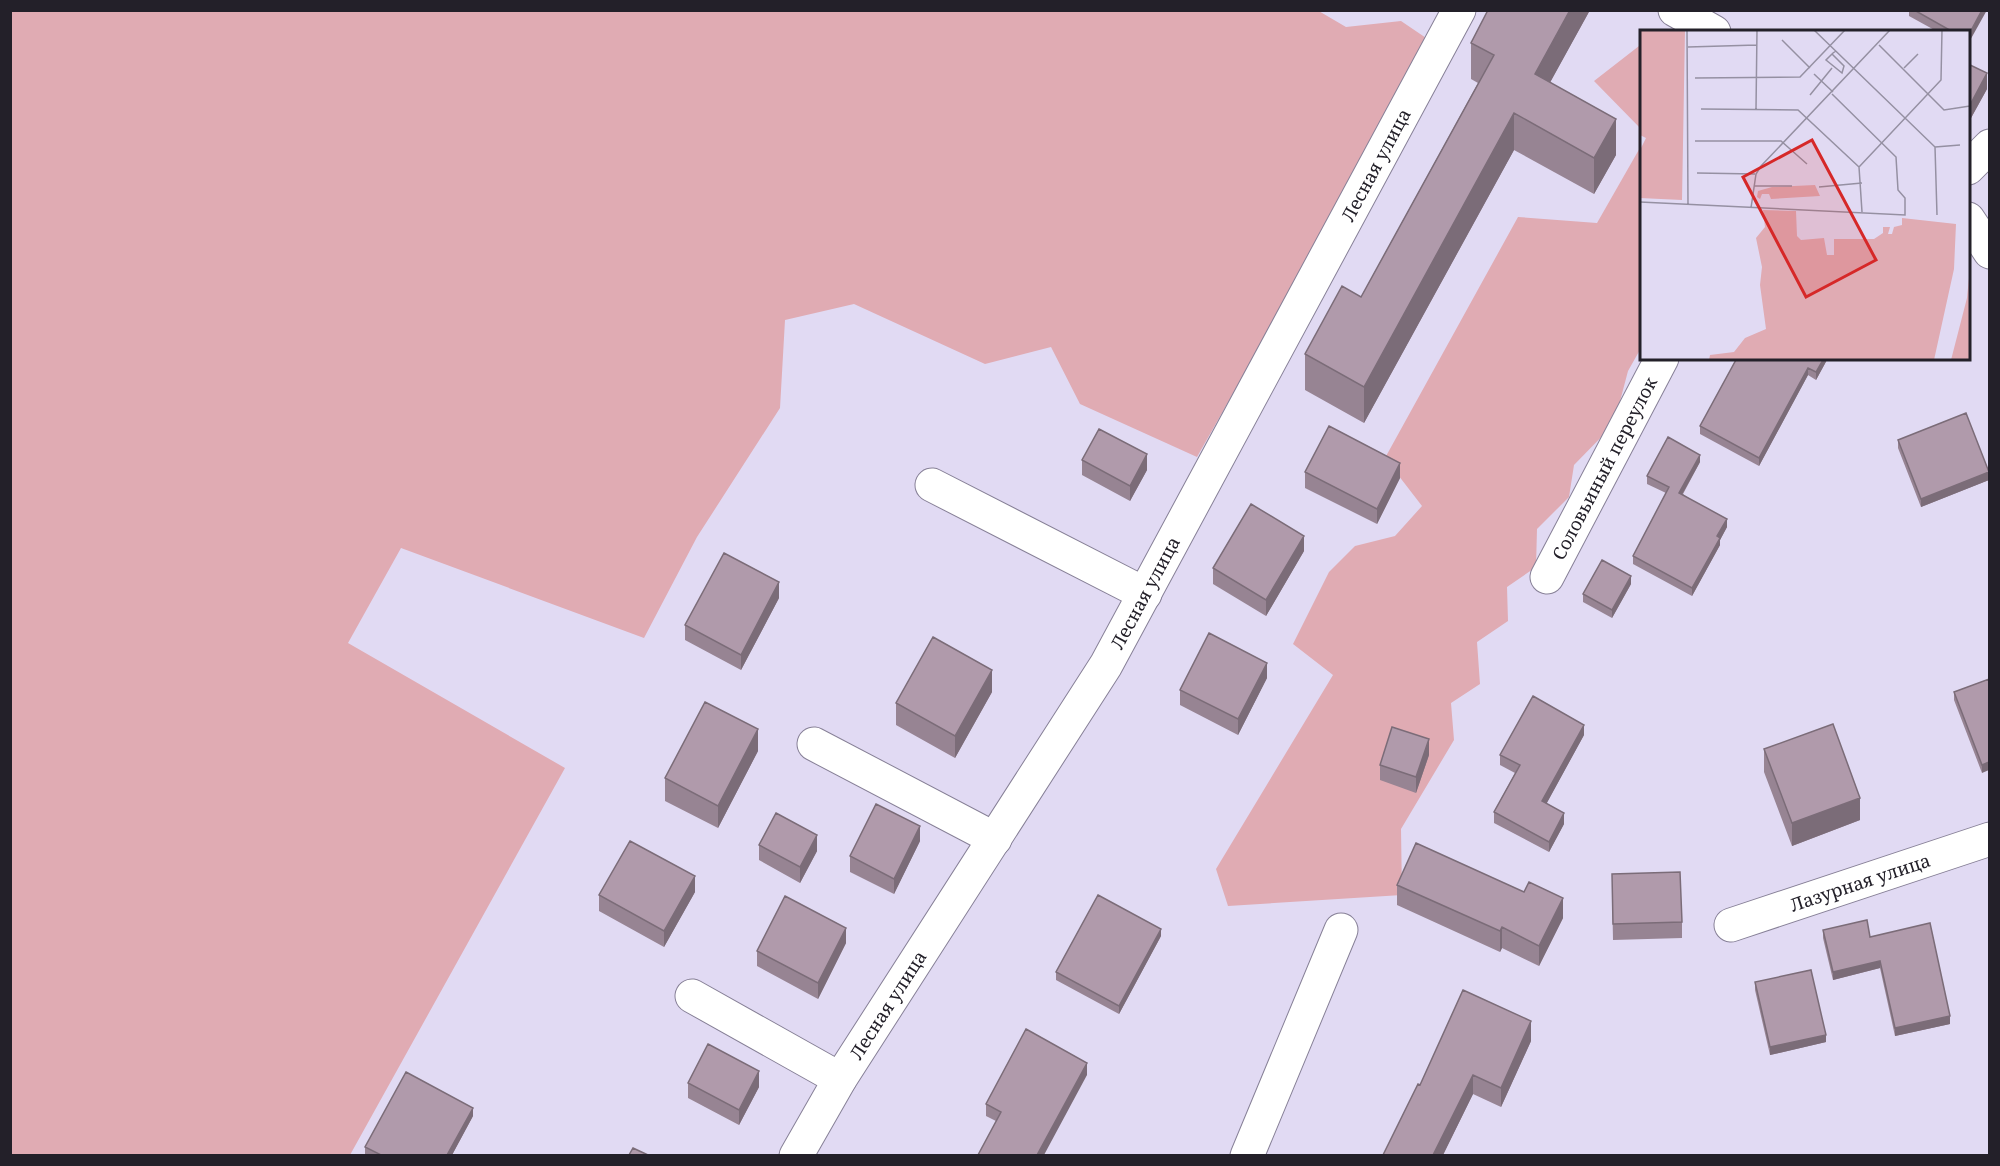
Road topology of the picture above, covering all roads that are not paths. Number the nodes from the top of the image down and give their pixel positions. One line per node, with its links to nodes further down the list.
1 (1459, 10): 11 (street, Лесная улица)
2 (1675, 10): 3 (street)
3 (1710, 30)
4 (1989, 146): 5 (street)
5 (1970, 166)
6 (1970, 222): 7 (street)
7 (1989, 252)
8 (1661, 360): 10 (street, Соловьиный переулок)
9 (932, 485): 11 (street)
10 (1547, 577)
11 (1145, 594): 13 (street, Лесная улица)
12 (814, 744): 13 (street)
13 (994, 839): 18 (street, Лесная улица)
14 (1989, 839): 15 (street, Лазурная улица)
15 (1731, 925)
16 (1341, 930): 20 (street)
17 (692, 996): 18 (street)
18 (840, 1079): 19 (street, Лесная улица)
19 (796, 1155)
20 (1248, 1155)

